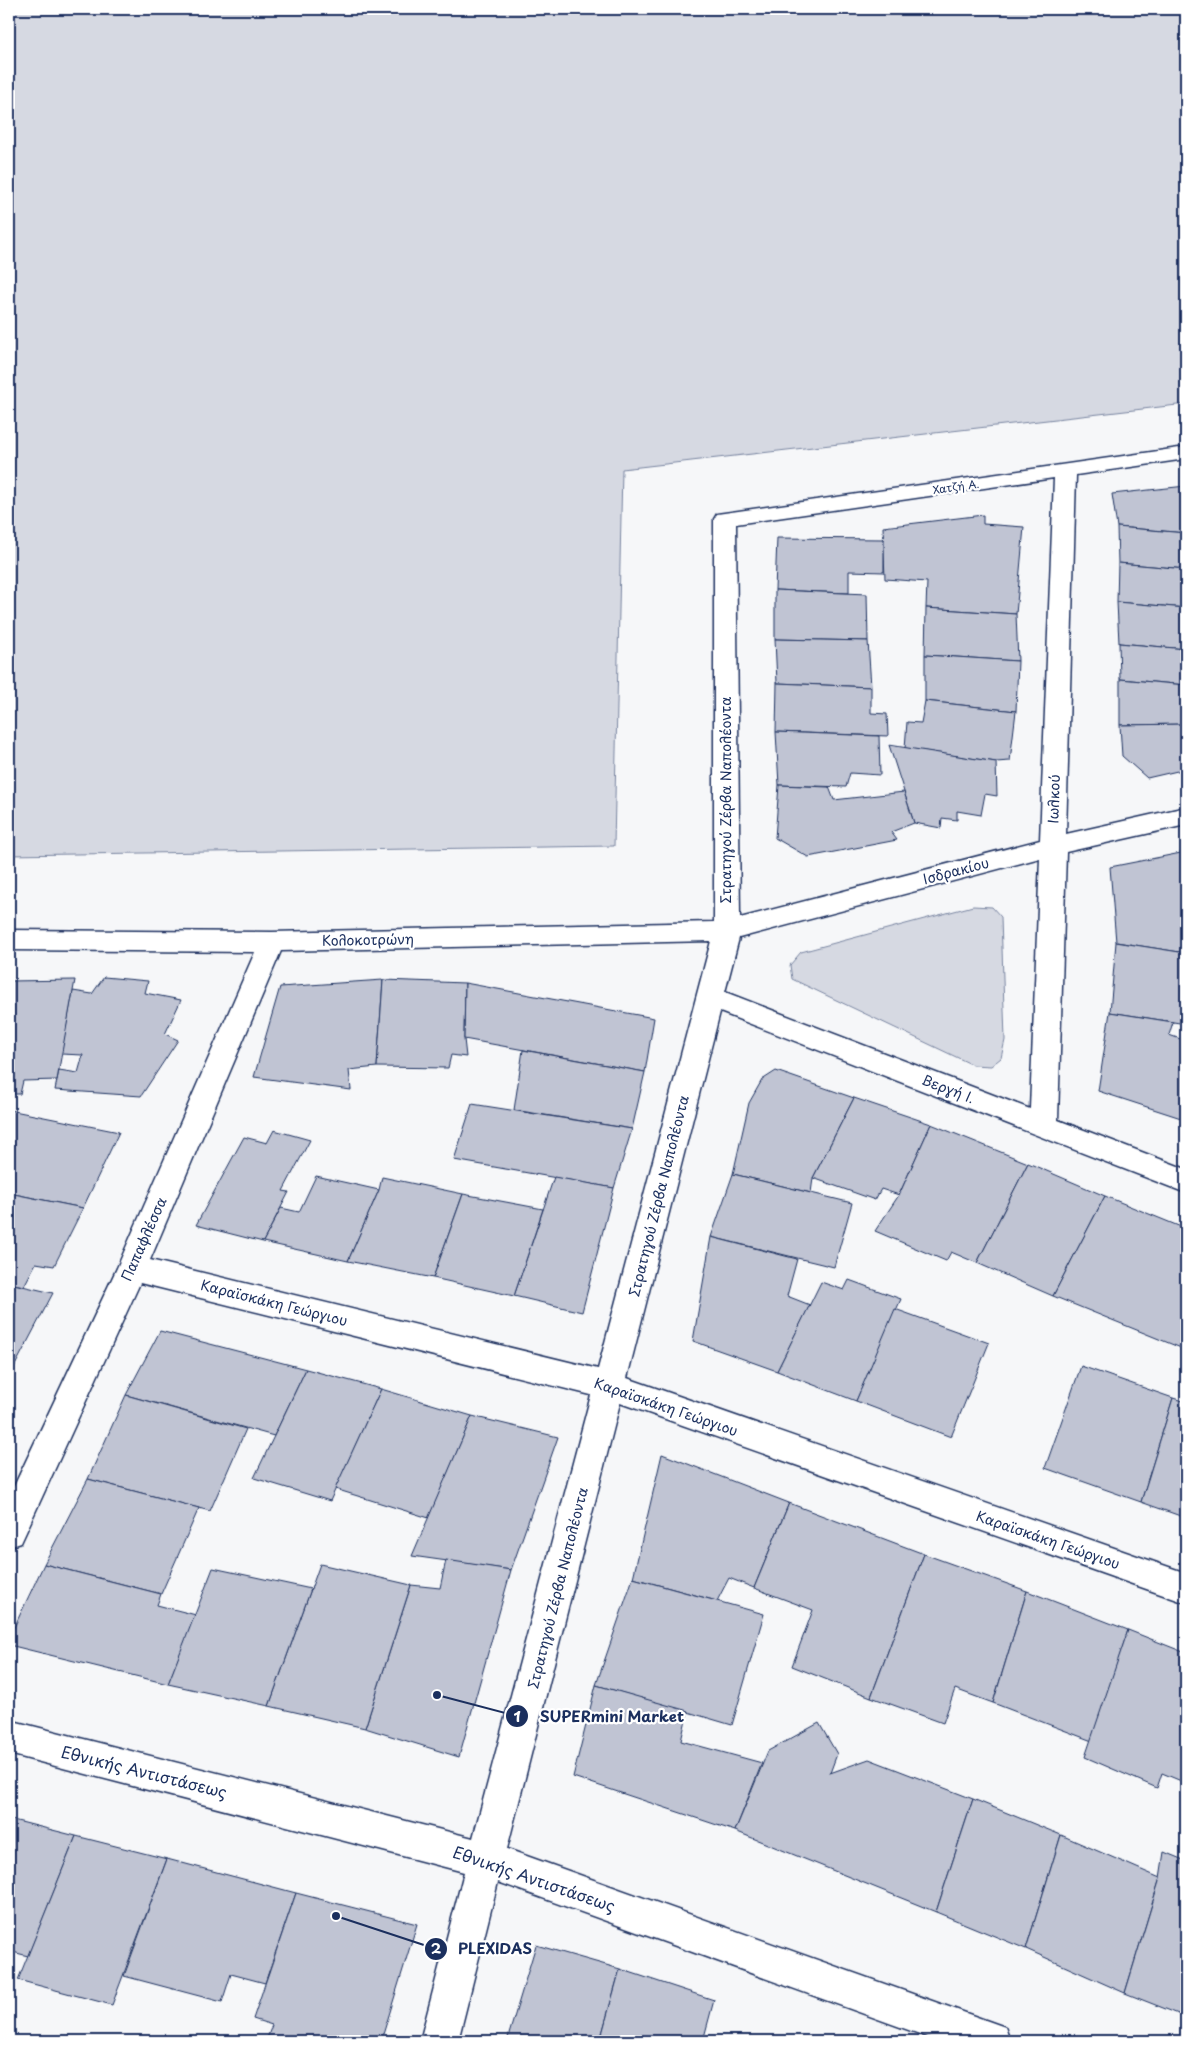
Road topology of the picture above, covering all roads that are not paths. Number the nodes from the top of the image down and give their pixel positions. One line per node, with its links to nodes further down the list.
1 (1186, 454): 2 (street, Χατζή Α.)
2 (1065, 472): 3 (street, Χατζή Α.); 5 (street, Ιωλκού)
3 (725, 519): 6 (street, Στρατηγού Ζέρβα Ναπολέοντα)
4 (1186, 816): 5 (street, Ισδρακίου)
5 (1052, 846): 6 (street, Ισδρακίου); 10 (street, Ιωλκού)
6 (727, 931): 8 (street, Κολοκοτρώνη); 9 (street, Στρατηγού Ζέρβα Ναπολέοντα)
7 (9, 940): 8 (street, Κολοκοτρώνη)
8 (272, 942): 12 (street, Παπαφλέσσα)
9 (710, 997): 10 (street, Βεργή Ι.); 13 (street, Στρατηγού Ζέρβα Ναπολέοντα)
10 (1044, 1126): 11 (street, Βεργή Ι.)
11 (1186, 1181)
12 (132, 1268): 13 (street, Καραϊσκάκη Γεώργιου); 14 (street, Παπαφλέσσα)
13 (610, 1386): 15 (street, Καραϊσκάκη Γεώργιου); 17 (street, Στρατηγού Ζέρβα Ναπολέοντα)
14 (9, 1532)
15 (1186, 1588)
16 (9, 1737): 17 (street, Εθνικής Αντιστάσεως)
17 (487, 1860): 18 (street, Στρατηγού Ζέρβα Ναπολέοντα); 19 (street, Εθνικής Αντιστάσεως)
18 (439, 2041)
19 (991, 2041)

